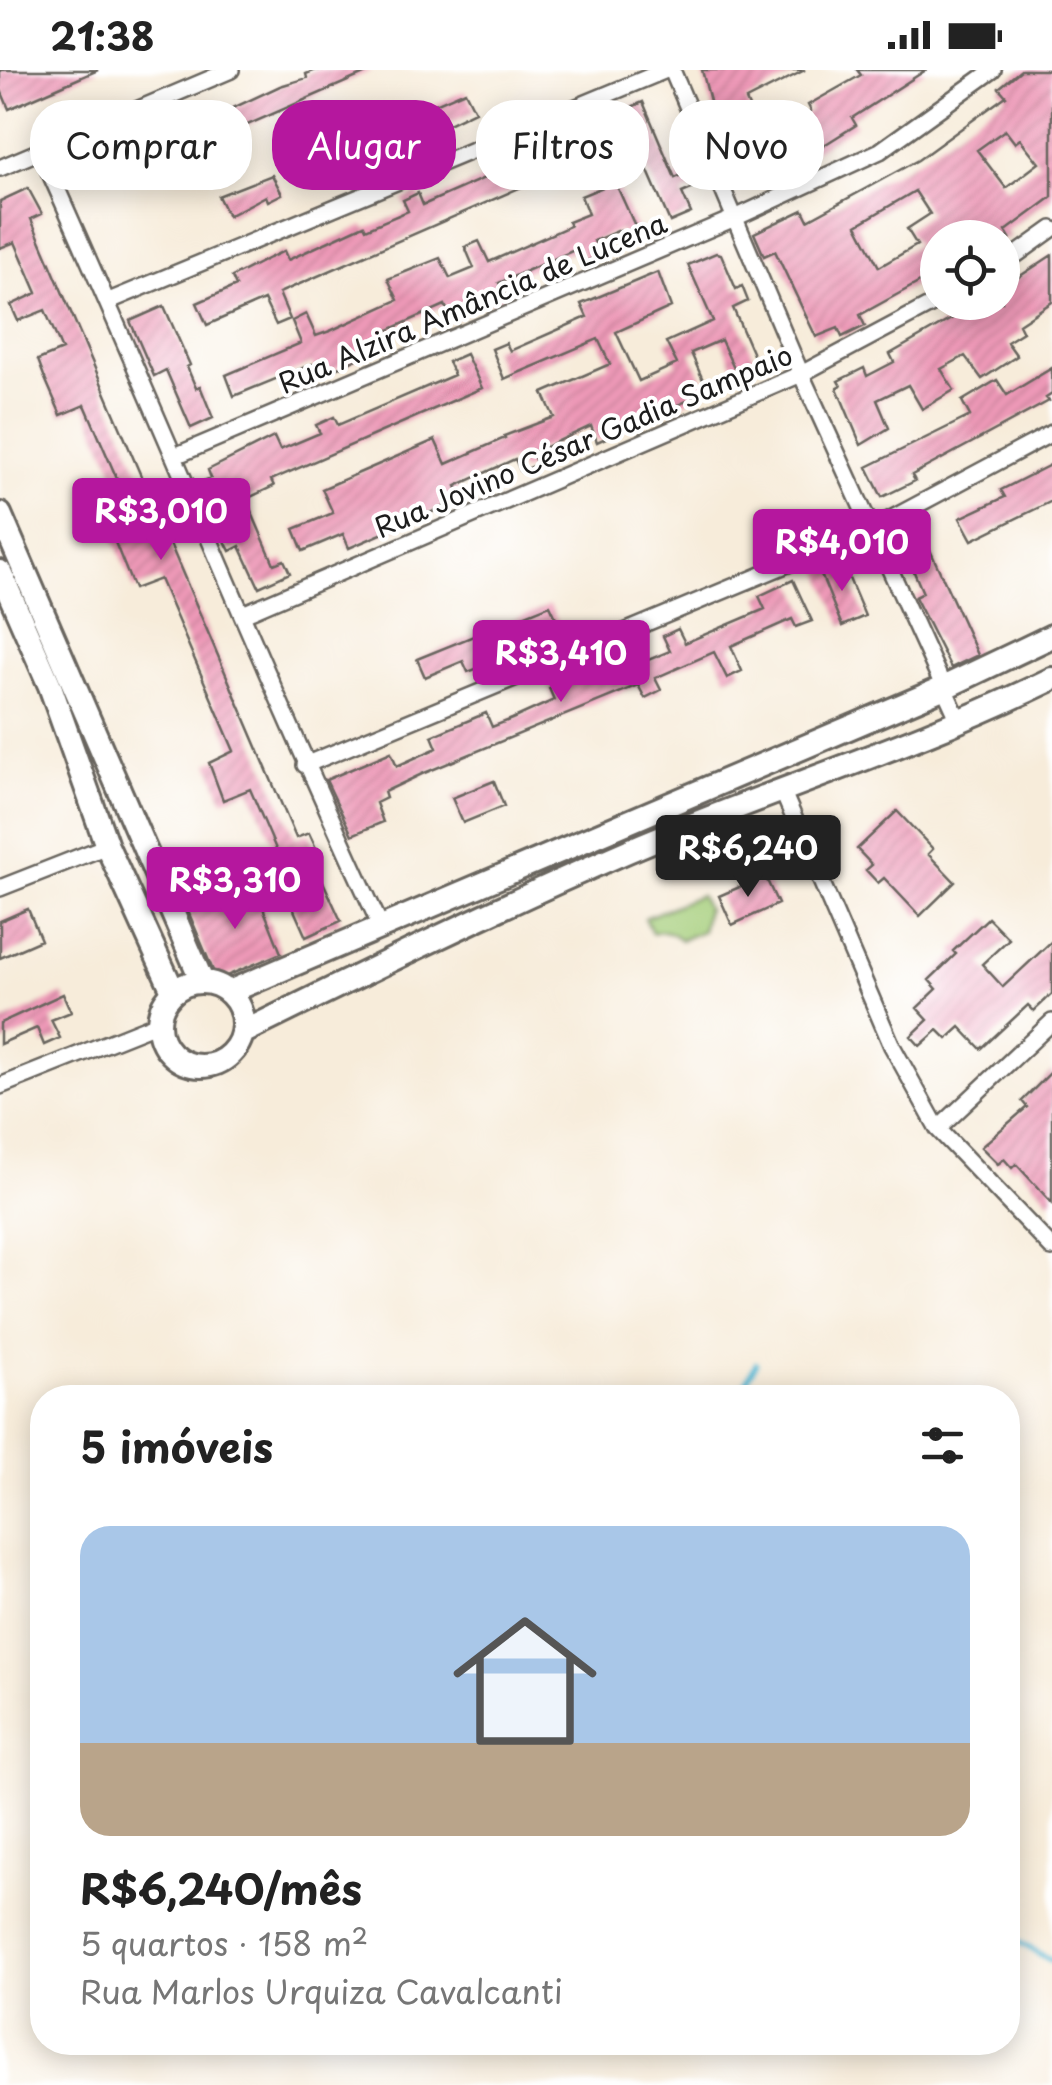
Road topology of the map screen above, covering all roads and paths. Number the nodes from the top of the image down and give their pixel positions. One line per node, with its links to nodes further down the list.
1 (231, 70): 4 (street)
2 (669, 70): 8 (street); 11 (street)
3 (993, 70): 8 (street, Rua Alzira Amância de Lucena)
4 (160, 100)
5 (30, 155): 6 (street)
6 (0, 168)
7 (58, 190): 11 (street)
8 (736, 216): 13 (street); 15 (street, Rua Alzira Amância de Lucena)
9 (1052, 230): 10 (street)
10 (1020, 252)
11 (108, 301): 15 (street)
12 (920, 311): 13 (street, Rua Jovino César Gadia Sampaio)
13 (801, 374): 17 (street); 19 (street, Rua Jovino César Gadia Sampaio)
14 (1052, 433): 17 (street)
15 (175, 456): 19 (street)
16 (0, 514): 29 (street)
17 (872, 528): 22 (street); 24 (street)
18 (0, 572): 26 (street)
19 (243, 614): 24 (street)
20 (1052, 636): 22 (street)
21 (1052, 679): 23 (street)
22 (944, 687): 23 (street); 28 (street)
23 (960, 723): 25 (street)
24 (305, 765): 28 (street)
25 (782, 790): 34 (street); 36 (street)
26 (106, 846): 27 (street); 30 (street)
27 (0, 888)
28 (382, 929): 31 (street)
29 (202, 981): 30 (street); 31 (street)
30 (174, 991): 33 (street)
31 (229, 992): 34 (street)
32 (1052, 1022): 36 (street)
33 (158, 1024): 34 (street); 35 (street)
34 (242, 1034)
35 (0, 1086)
36 (938, 1129): 37 (street)
37 (1052, 1248)

